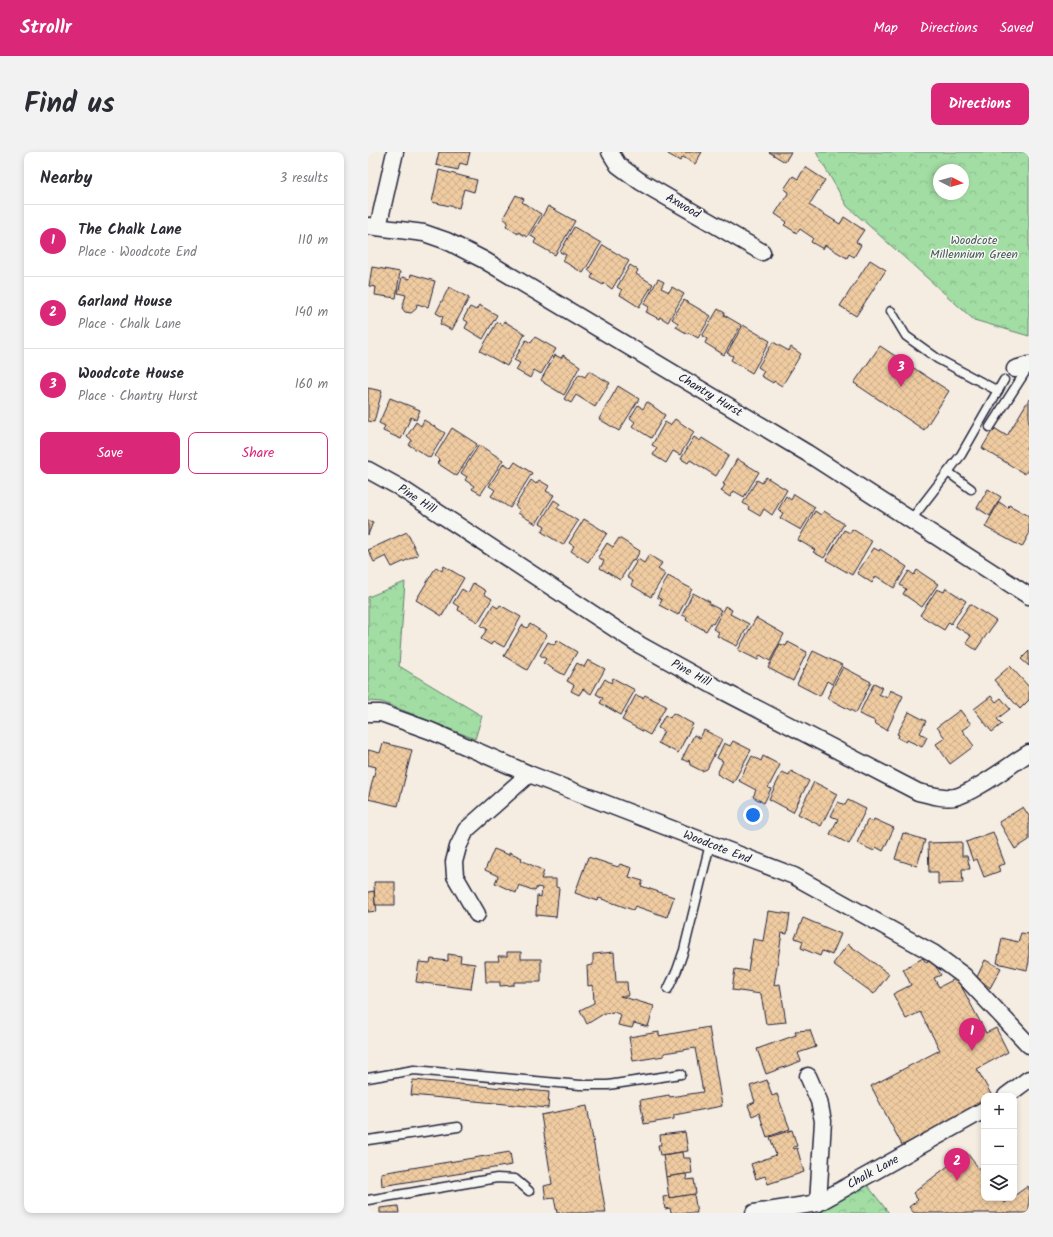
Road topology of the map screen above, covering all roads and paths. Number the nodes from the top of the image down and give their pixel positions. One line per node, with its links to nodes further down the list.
1 (395, 152): 3 (street)
2 (610, 152): 4 (street, Axwood)
3 (373, 226): 12 (street, Chantry Hurst)
4 (762, 252)
5 (891, 311): 7 (lane)
6 (1019, 370): 7 (lane); 8 (lane)
7 (998, 390): 10 (lane)
8 (990, 427)
9 (368, 470): 15 (street, Pine Hill)
10 (948, 472): 11 (lane); 12 (lane)
11 (971, 489)
12 (910, 521): 13 (street, Chantry Hurst)
13 (1029, 596)
14 (368, 713): 16 (street, Woodcote End)
15 (1029, 753)
16 (529, 774): 17 (street, Woodcote End); 18 (street)
17 (710, 844): 19 (lane); 20 (street, Woodcote End)
18 (477, 914)
19 (668, 989)
20 (1029, 1045)
21 (681, 1074): 23 (lane)
22 (808, 1076): 31 (street)
23 (368, 1078)
24 (1029, 1079): 25 (street)
25 (1010, 1093)
26 (981, 1112): 31 (street, Chalk Lane)
27 (458, 1127): 28 (lane)
28 (368, 1140)
29 (529, 1191): 30 (lane)
30 (368, 1200)
31 (818, 1203): 32 (street, Chalk Lane)
32 (754, 1213)

